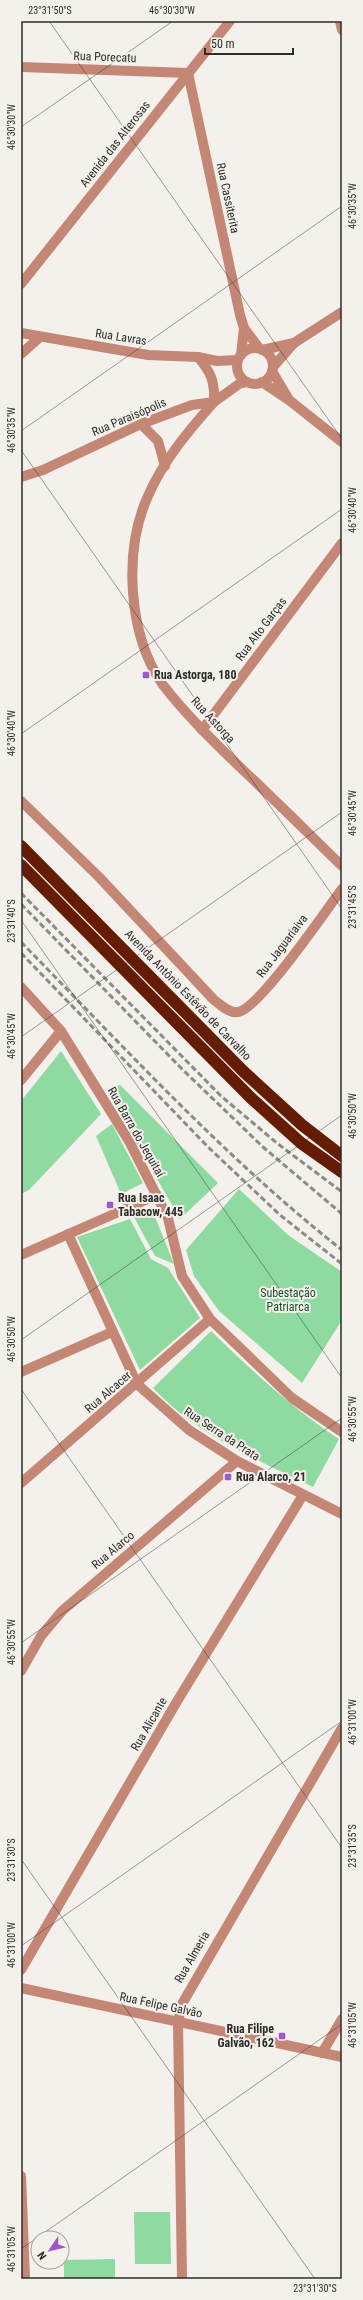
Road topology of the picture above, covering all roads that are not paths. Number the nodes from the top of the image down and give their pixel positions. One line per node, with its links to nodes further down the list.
1 (230, 21): 5 (street, Avenida das Alterosas)
2 (340, 21): 3 (street)
3 (342, 30)
4 (21, 66): 5 (street, Rua Porecatu)
5 (188, 73): 6 (street, Avenida das Alterosas); 8 (street, Rua Cassiterita)
6 (21, 284)
7 (342, 312): 11 (street)
8 (244, 328): 12 (street, Rua Cassiterita); 15 (street, Rua Cassiterita)
9 (21, 333): 10 (street, Rua Lavras)
10 (40, 337): 13 (street); 14 (street, Rua Lavras)
11 (294, 343): 12 (street); 16 (street)
12 (261, 349): 15 (street); 16 (street)
13 (21, 354)
14 (198, 357): 15 (street, Rua Lavras); 20 (street)
15 (239, 357): 17 (street)
16 (272, 369): 18 (street); 19 (street)
17 (247, 382): 18 (street); 20 (street, Rua Paraisópolis)
18 (262, 382): 19 (street)
19 (289, 400): 22 (street)
20 (214, 402): 21 (street, Rua Paraisópolis); 23 (street, Rua Astorga)
21 (140, 424): 23 (street); 24 (street, Rua Paraisópolis)
22 (342, 442)
23 (165, 466): 26 (street, Rua Astorga)
24 (21, 477)
25 (342, 543): 26 (street, Rua Alto Garças)
26 (202, 730): 30 (street, Rua Astorga)
27 (21, 801): 33 (street, Avenida Antônio Estêvão de Carvalho)
28 (21, 846): 36 (highway, Avenida Antônio Estêvão de Carvalho)
29 (21, 865): 37 (highway)
30 (342, 866)
31 (342, 889): 33 (street, Rua Jaguariaiva)
32 (21, 987): 34 (street, Rua Barra do Jequitaí)
33 (237, 1013)
34 (61, 1031): 35 (street); 38 (street, Rua Barra do Jequitaí)
35 (21, 1080)
36 (342, 1156)
37 (342, 1172)
38 (157, 1195): 39 (street); 41 (street, Rua Barra do Jequitaí)
39 (68, 1234): 40 (street); 42 (street, Rua Serra da Prata)
40 (21, 1255)
41 (210, 1319): 44 (street, Rua Alcacer); 45 (street, Rua Barra do Jequitaí)
42 (112, 1332): 43 (street); 44 (street, Rua Serra da Prata)
43 (21, 1372)
44 (137, 1384): 46 (street, Rua Serra da Prata); 47 (street, Rua Alcacer)
45 (342, 1432)
46 (237, 1461): 48 (street, Rua Serra da Prata); 50 (street, Rua Alarco)
47 (21, 1483)
48 (303, 1495): 49 (street, Rua Serra da Prata); 52 (street, Rua Alicante)
49 (342, 1514)
50 (21, 1671)
51 (342, 1728): 55 (street, Rua Almeria)
52 (21, 1970)
53 (21, 1988): 55 (street, Rua Felipe Galvão)
54 (342, 2018): 56 (street)
55 (178, 2022): 56 (street, Rua Felipe Galvão); 60 (street, Rua Almeria)
56 (322, 2053): 57 (street, Rua Felipe Galvão)
57 (342, 2058)
58 (21, 2176): 59 (street)
59 (25, 2279)
60 (182, 2279)

